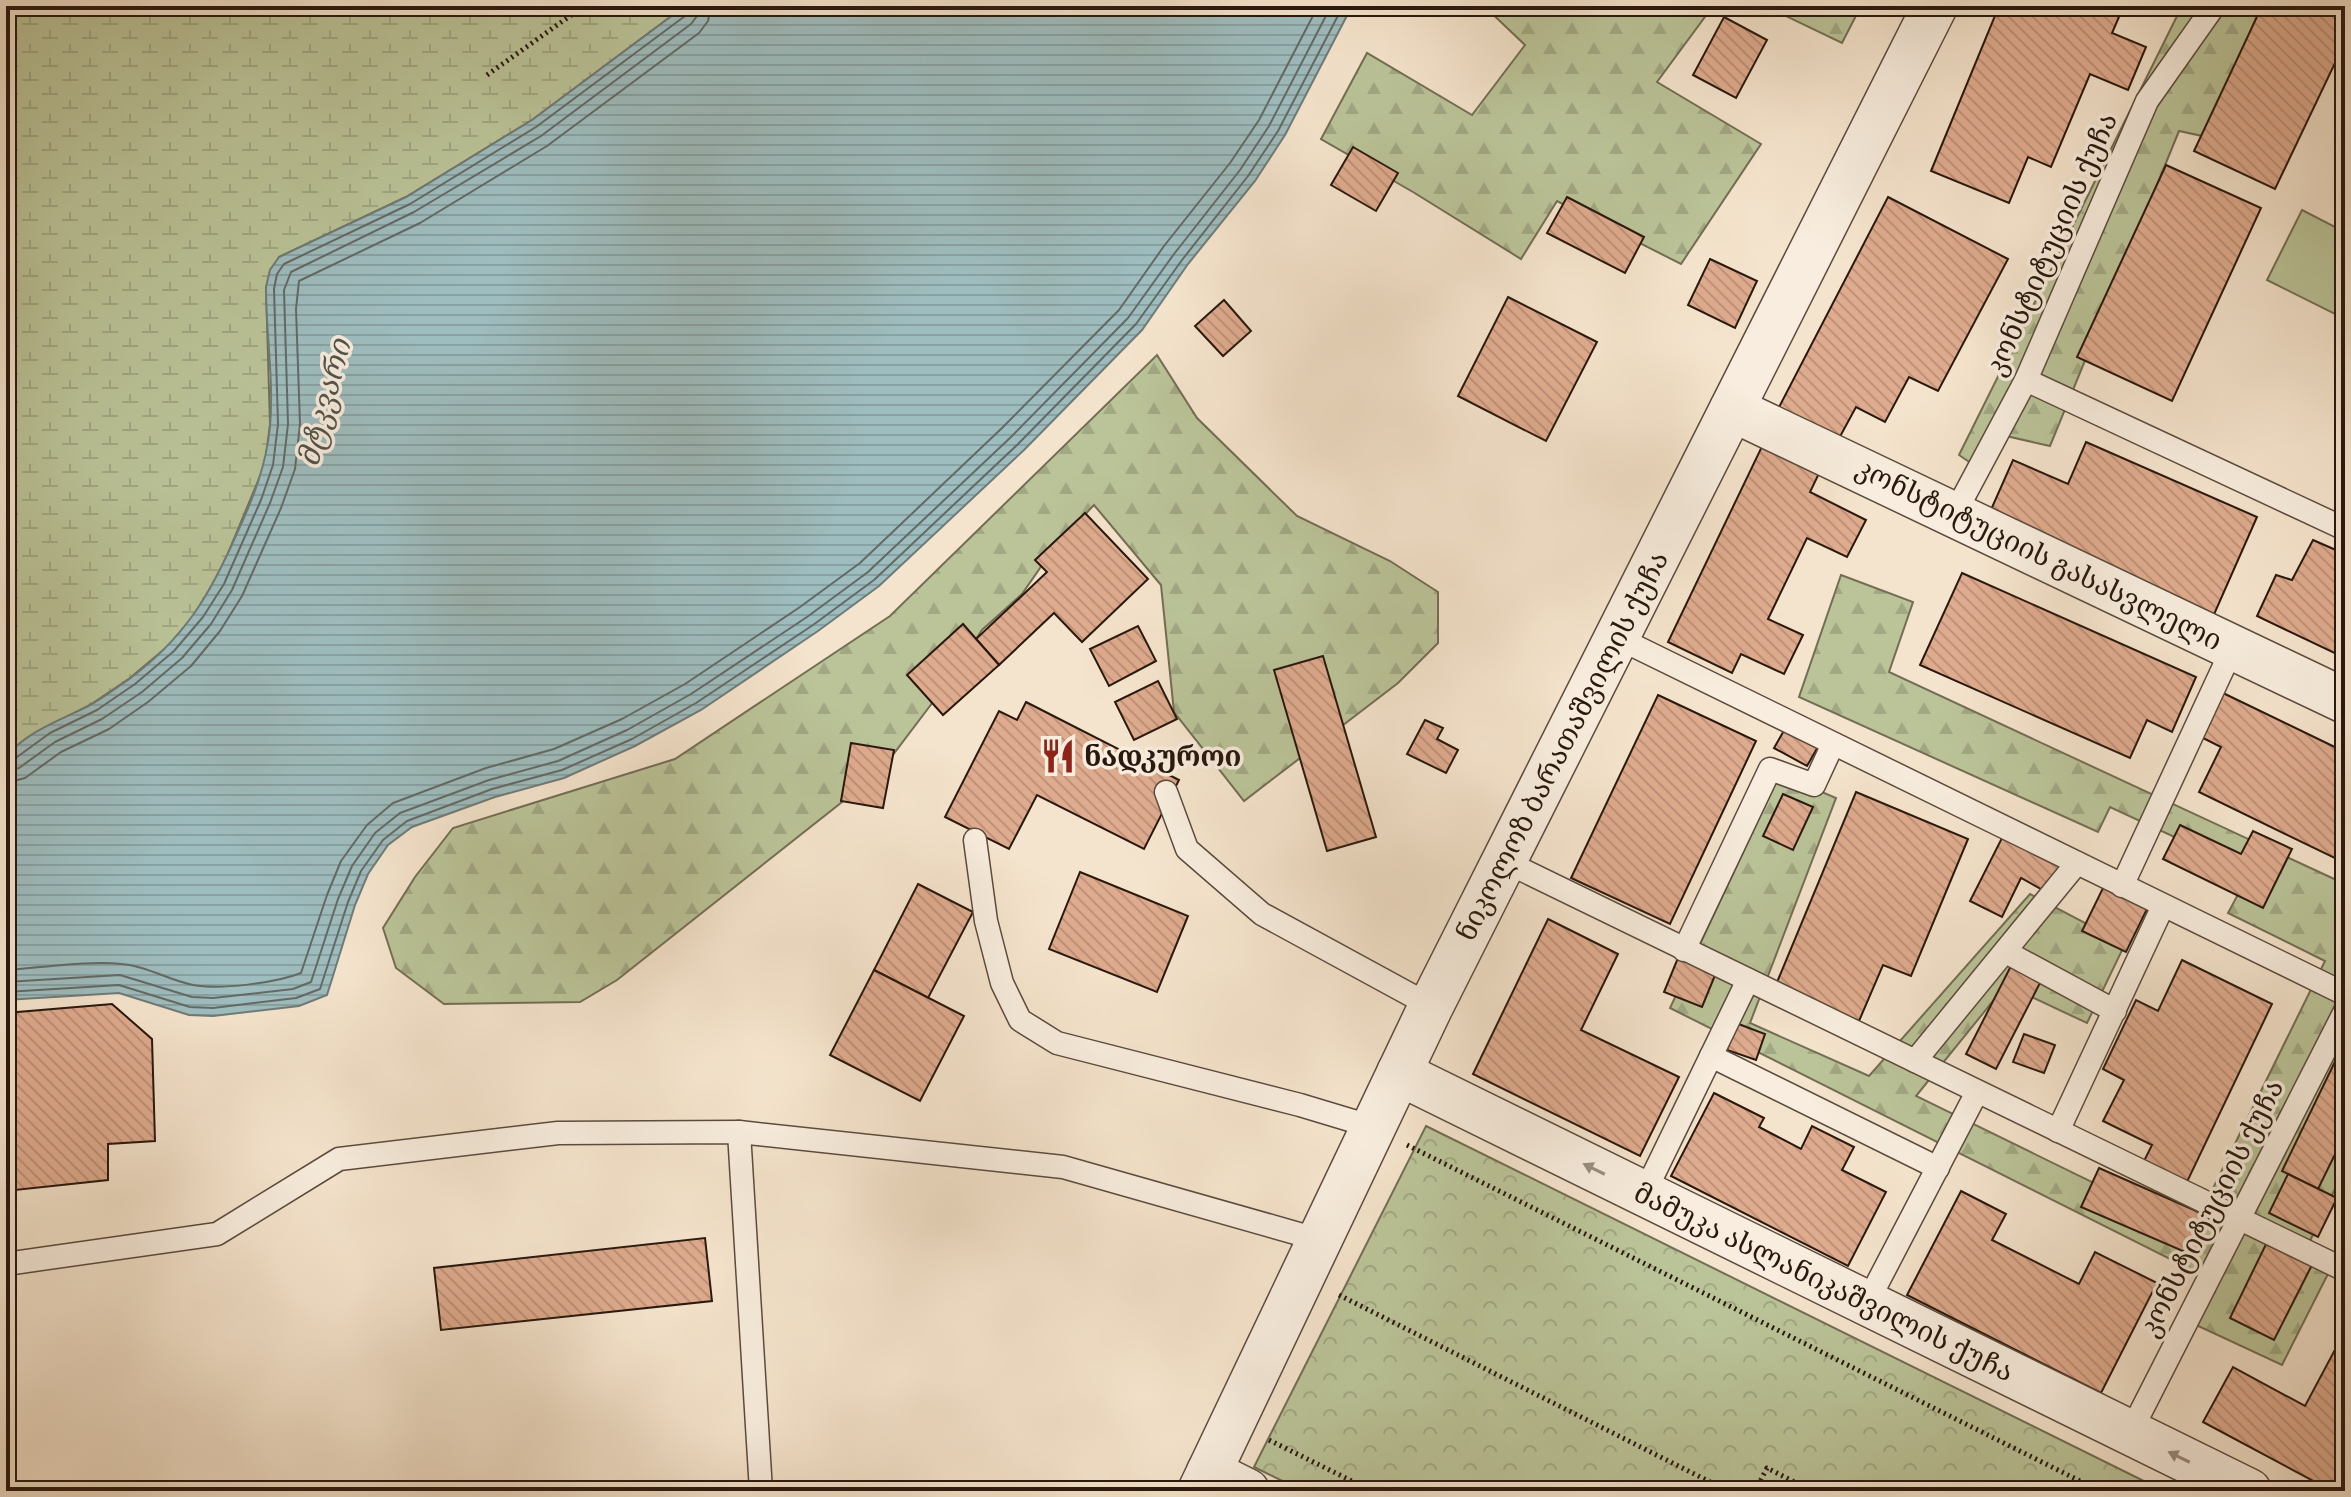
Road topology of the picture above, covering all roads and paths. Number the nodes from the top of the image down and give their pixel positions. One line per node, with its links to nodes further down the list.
1 (584, 6): 4 (path)
2 (1935, 6): 6 (street, ნიკოლოზ ბარათაშვილის ქუჩა)
3 (2214, 6): 5 (lane, კონსტიტუციის ქუჩა)
4 (487, 75)
5 (2026, 380): 7 (lane, კონსტიტუციის ქუჩა); 8 (lane)
6 (1732, 409): 7 (street, კონსტიტუციის გასასვლელი); 9 (street, ნიკოლოზ ბარათაშვილის ქუჩა)
7 (1955, 513): 10 (street, კონსტიტუციის გასასვლელი)
8 (2345, 529)
9 (1616, 637): 12 (lane); 15 (street, ნიკოლოზ ბარათაშვილის ქუჩა)
10 (2233, 647): 11 (street, კონსტიტუციის გასასვლელი); 17 (lane)
11 (2345, 701)
12 (1833, 744): 16 (lane); 19 (lane)
13 (1166, 792): 23 (lane)
14 (975, 840): 30 (lane)
15 (1504, 861): 19 (lane); 23 (street, ნიკოლოზ ბარათაშვილის ქუჩა)
16 (2077, 863): 17 (lane); 20 (lane)
17 (2122, 886): 18 (lane)
18 (2163, 906): 22 (lane); 24 (lane)
19 (1684, 950): 21 (lane)
20 (2006, 952): 24 (lane); 27 (lane)
21 (1748, 980): 26 (lane); 27 (lane)
22 (2345, 994)
23 (1431, 1006): 28 (street, ნიკოლოზ ბარათაშვილის ქუჩა)
24 (2115, 1011): 31 (lane)
25 (2345, 1011): 35 (lane, კონსტიტუციის ქუჩა)
26 (1711, 1056): 33 (lane); 34 (lane)
27 (1915, 1061): 29 (lane)
28 (1399, 1073): 30 (street, ნიკოლოზ ბარათაშვილის ქუჩა); 34 (street, მამუკა ასლანიკაშვილის ქუჩა, one-way to 28)
29 (1977, 1092): 31 (lane); 33 (lane)
30 (1373, 1127): 36 (street, ნიკოლოზ ბარათაშვილის ქუჩა); 49 (path)
31 (2058, 1131): 35 (lane)
32 (739, 1132): 36 (lane); 37 (lane); 43 (lane)
33 (1938, 1168): 39 (lane)
34 (1644, 1194): 39 (street, მამუკა ასლანიკაშვილის ქუჩა)
35 (2239, 1218): 38 (lane); 41 (lane, კონსტიტუციის ქუჩა)
36 (1311, 1258): 40 (street, ნიკოლოზ ბარათაშვილის ქუჩა); 46 (path)
37 (6, 1264)
38 (2345, 1270)
39 (1867, 1303): 41 (street, მამუკა ასლანიკაშვილის ქუჩა)
40 (1232, 1422): 42 (street, ნიკოლოზ ბარათაშვილის ქუჩა); 45 (path)
41 (2130, 1433): 50 (street, მამუკა ასლანიკაშვილის ქუჩა, one-way to 41)
42 (1204, 1482): 44 (street)
43 (761, 1491)
44 (1247, 1491)
45 (1372, 1491)
46 (1728, 1491)
47 (1755, 1491): 48 (path)
48 (1812, 1491)
49 (2100, 1491)
50 (2249, 1491)

